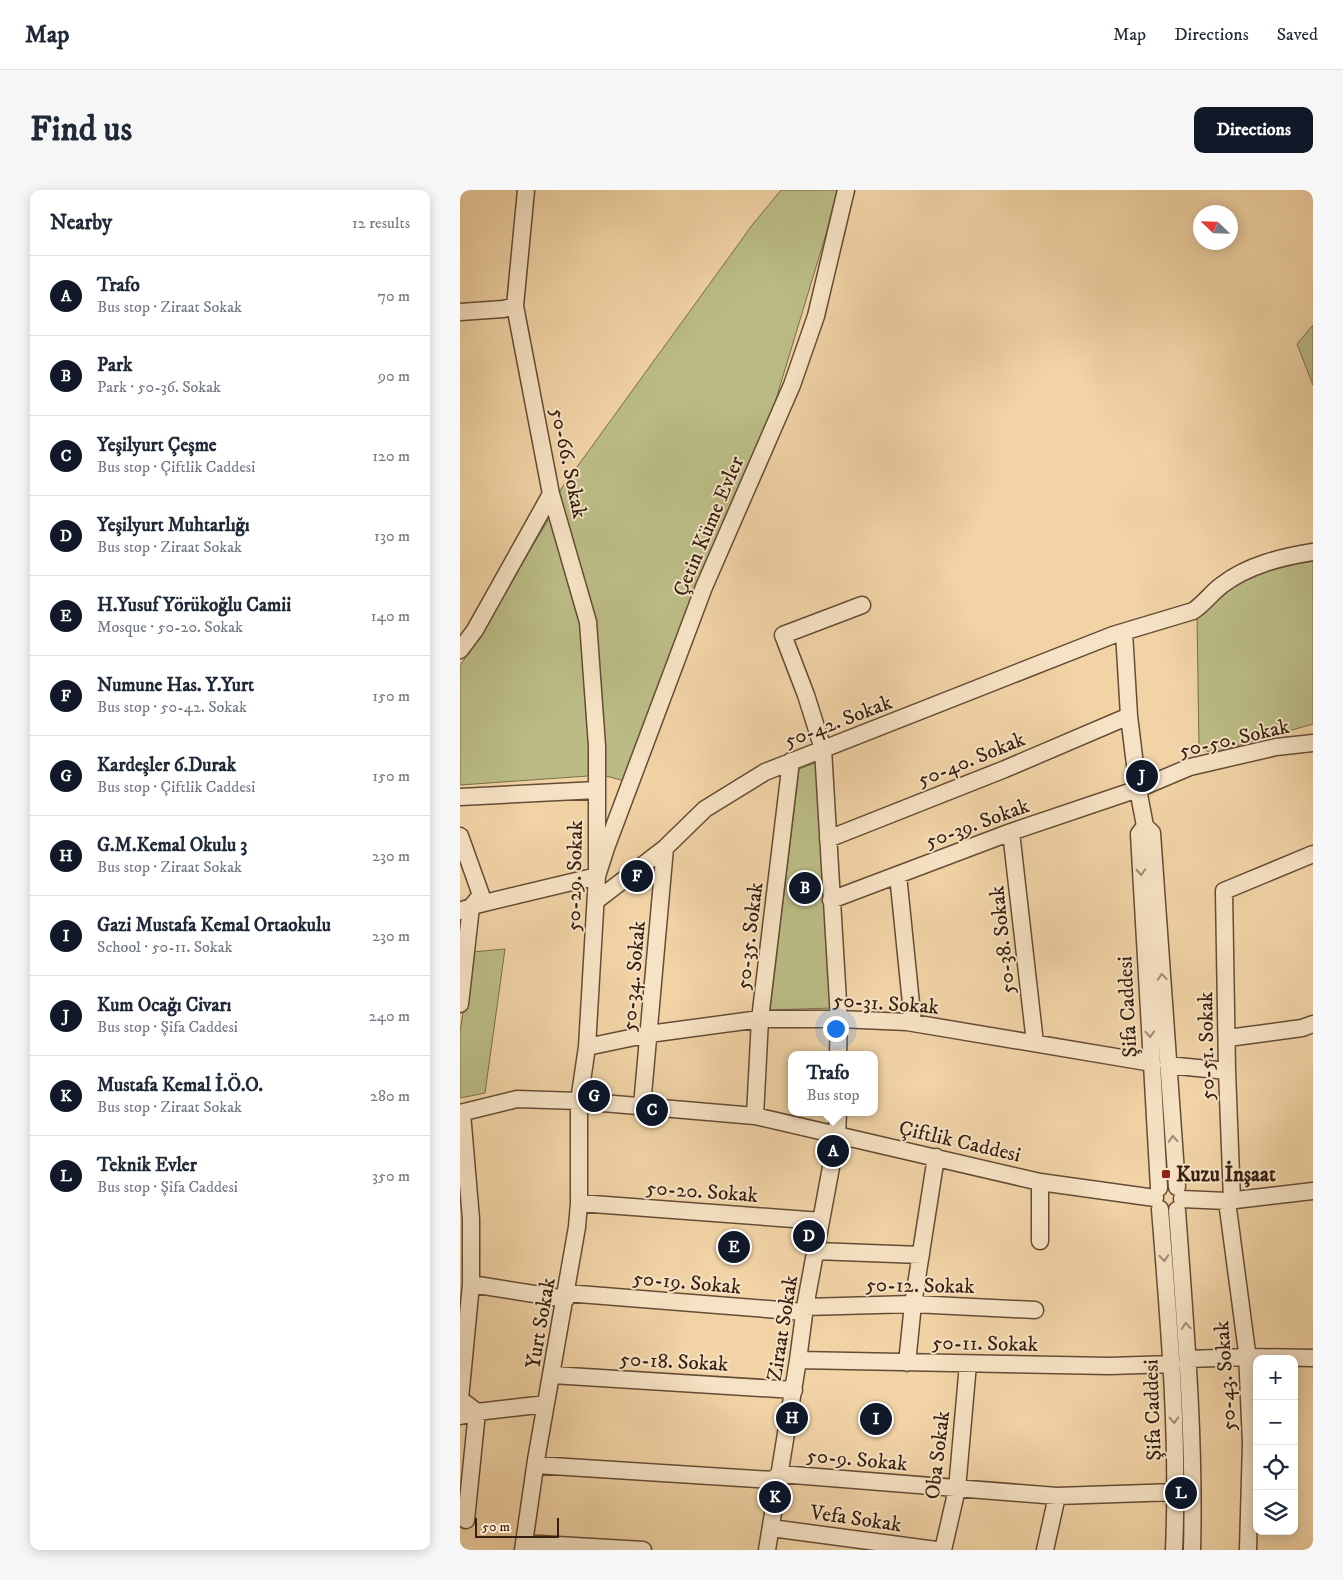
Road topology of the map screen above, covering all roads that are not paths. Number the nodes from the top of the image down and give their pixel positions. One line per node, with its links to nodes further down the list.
1 (526, 190): 3 (street, 50-66. Sokak)
2 (846, 190): 24 (street, Çetin Küme Evler)
3 (515, 306): 4 (street); 5 (street, 50-66. Sokak)
4 (460, 312)
5 (551, 494): 9 (street); 10 (street, 50-66. Sokak)
6 (1313, 552): 8 (street, 50-42. Sokak)
7 (862, 606): 13 (street)
8 (1124, 632): 11 (street, Şifa Caddesi); 13 (street, 50-42. Sokak)
9 (460, 650)
10 (590, 651): 16 (street, 50-29. Sokak)
11 (1128, 716): 15 (street, Şifa Caddesi); 20 (street, 50-40. Sokak)
12 (1313, 743): 15 (street, 50-50. Sokak)
13 (823, 749): 14 (street, 50-42. Sokak); 20 (street)
14 (791, 762): 21 (street, 50-42. Sokak); 29 (street, 50-35. Sokak)
15 (1138, 789): 18 (street, 50-39. Sokak); 38 (street, Şifa Caddesi)
16 (597, 790): 17 (street); 24 (street, 50-29. Sokak)
17 (460, 798)
18 (1011, 832): 23 (street, 50-39. Sokak); 35 (street, 50-38. Sokak)
19 (460, 836): 27 (street)
20 (828, 838): 25 (street)
21 (665, 848): 26 (street, 50-42. Sokak); 33 (street, 50-34. Sokak)
22 (1313, 854): 34 (street, 50-51. Sokak)
23 (898, 875): 25 (street, 50-39. Sokak); 31 (street)
24 (597, 876): 26 (street, 50-29. Sokak); 27 (street)
25 (832, 900): 30 (street)
26 (596, 901): 36 (street, 50-29. Sokak)
27 (465, 909): 28 (street)
28 (460, 1004)
29 (760, 1019): 30 (street, 50-31. Sokak); 33 (street, 50-31. Sokak); 43 (street, 50-35. Sokak)
30 (839, 1019): 31 (street, 50-31. Sokak); 37 (street)
31 (913, 1023): 35 (street, 50-31. Sokak)
32 (1313, 1024): 34 (street)
33 (649, 1034): 36 (street, 50-31. Sokak); 41 (street, 50-34. Sokak)
34 (1228, 1038): 39 (street, 50-51. Sokak)
35 (1034, 1043): 38 (street, 50-31. Sokak)
36 (587, 1048): 40 (street, 50-29. Sokak)
37 (838, 1051)
38 (1160, 1064): 39 (street, 50-31. Sokak); 49 (street, Şifa Caddesi); 50 (street, Şifa Caddesi, one-way to 38)
39 (1228, 1071): 51 (street, 50-51. Sokak)
40 (579, 1101): 41 (street, Çiftlik Caddesi); 42 (street, Çiftlik Caddesi); 52 (street, Yurt Sokak)
41 (642, 1106): 43 (street, Çiftlik Caddesi)
42 (461, 1113): 53 (street)
43 (755, 1116): 45 (street, Çiftlik Caddesi)
44 (838, 1116): 45 (street, Ziraat Sokak)
45 (838, 1135): 46 (street, Çiftlik Caddesi); 54 (street, Ziraat Sokak)
46 (936, 1157): 47 (street, Çiftlik Caddesi); 57 (street)
47 (1040, 1182): 49 (street, Çiftlik Caddesi); 55 (street)
48 (1313, 1191): 51 (street)
49 (1158, 1199): 50 (street); 50 (street); 69 (street, Şifa Caddesi, one-way to 69)
50 (1179, 1199): 51 (street); 65 (street, Şifa Caddesi, one-way to 50)
51 (1230, 1200): 63 (street, 50-43. Sokak)
52 (580, 1203): 54 (street, 50-20. Sokak); 59 (street, Yurt Sokak)
53 (466, 1220): 58 (street)
54 (821, 1221): 56 (street, Ziraat Sokak)
55 (1040, 1241)
56 (815, 1251): 57 (street); 61 (street, Ziraat Sokak)
57 (921, 1255): 60 (street)
58 (470, 1284): 59 (street, 50-19. Sokak); 73 (street)
59 (566, 1296): 61 (street, 50-19. Sokak); 70 (street, Yurt Sokak)
60 (913, 1304): 61 (street, 50-12. Sokak); 62 (street, 50-12. Sokak); 67 (street)
61 (804, 1310): 66 (street, Ziraat Sokak)
62 (1035, 1310)
63 (1247, 1357): 64 (street); 65 (street); 90 (street, 50-43. Sokak)
64 (1313, 1358)
65 (1188, 1359): 89 (street, Şifa Caddesi)
66 (798, 1360): 67 (street, 50-11. Sokak); 71 (street, Ziraat Sokak)
67 (907, 1363): 68 (street, 50-11. Sokak)
68 (968, 1364): 69 (street, 50-11. Sokak); 77 (street, Oba Sokak)
69 (1172, 1364): 78 (street, Şifa Caddesi, one-way to 78)
70 (552, 1375): 71 (street, 50-18. Sokak); 72 (street, Yurt Sokak)
71 (794, 1390): 76 (street, Ziraat Sokak)
72 (546, 1404): 73 (street); 75 (street, Yurt Sokak)
73 (477, 1412): 74 (street); 80 (street)
74 (460, 1416)
75 (536, 1464): 76 (street, 50-9. Sokak); 82 (street, Yurt Sokak)
76 (780, 1474): 77 (street, 50-9. Sokak); 81 (street, Ziraat Sokak)
77 (957, 1489): 79 (street, 50-9. Sokak); 86 (street, Oba Sokak)
78 (1176, 1492): 79 (street, 50-9. Sokak); 88 (street, Şifa Caddesi)
79 (1057, 1496): 87 (street)
80 (466, 1520)
81 (771, 1528): 84 (street, Ziraat Sokak); 85 (street, Vefa Sokak)
82 (524, 1546): 83 (street)
83 (638, 1550)
84 (767, 1550)
85 (936, 1550)
86 (942, 1550)
87 (1046, 1550)
88 (1174, 1550)
89 (1192, 1550)
90 (1248, 1550)

